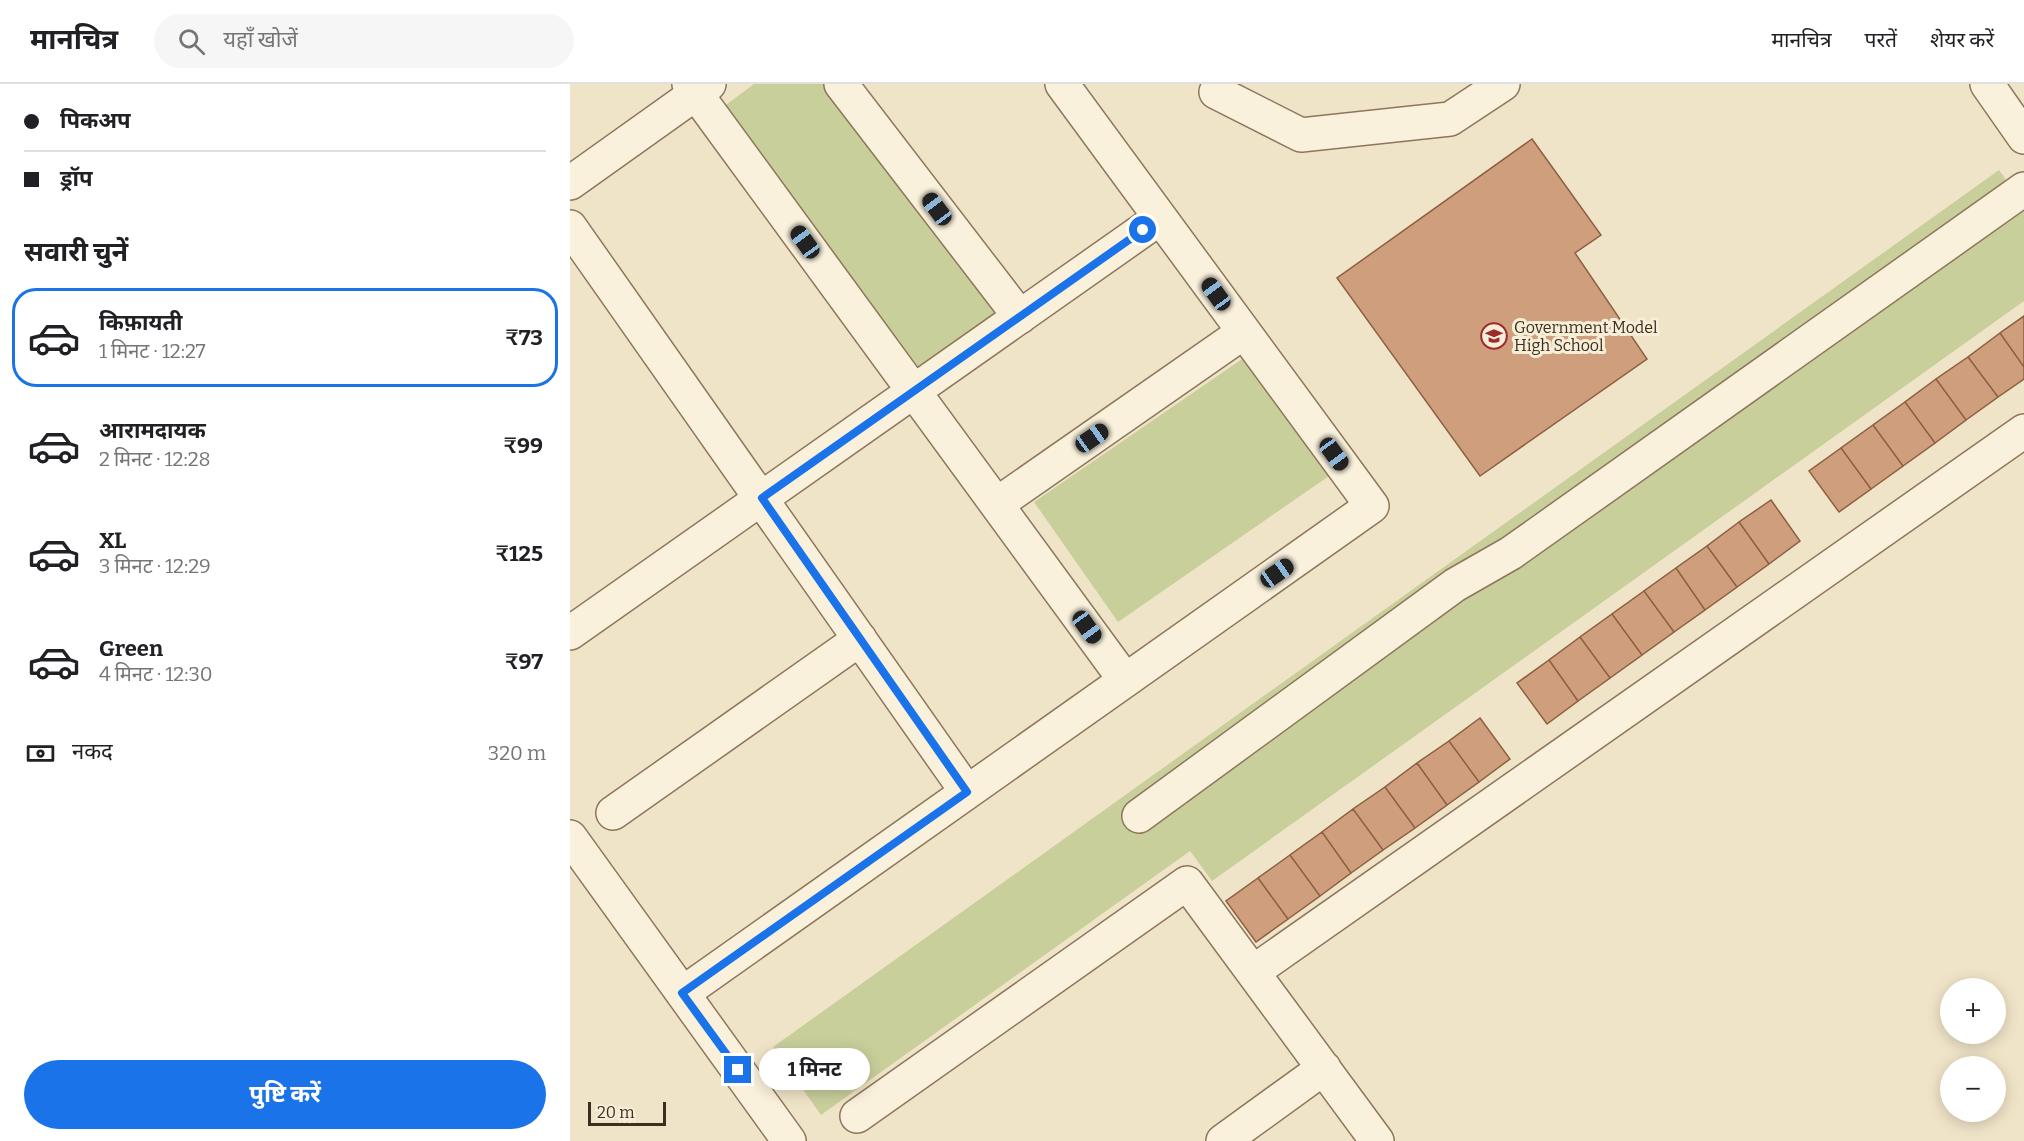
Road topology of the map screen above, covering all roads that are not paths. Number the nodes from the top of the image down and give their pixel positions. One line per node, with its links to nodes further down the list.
1 (841, 84): 12 (street)
2 (1062, 84): 10 (street)
3 (1503, 84): 6 (street)
4 (1987, 84): 7 (street)
5 (698, 87): 8 (street); 14 (street)
6 (1216, 92)
7 (2021, 128)
8 (570, 183)
9 (2024, 189): 23 (street)
10 (1160, 218): 12 (street); 13 (street)
11 (570, 226): 16 (street)
12 (1020, 317): 14 (street)
13 (1244, 332): 17 (street); 20 (street)
14 (914, 391): 16 (street); 17 (street)
15 (2024, 431): 25 (street)
16 (762, 498): 18 (street); 19 (street)
17 (997, 504): 20 (street)
18 (570, 633)
19 (860, 639): 21 (street); 22 (street)
20 (1125, 680): 21 (street)
21 (967, 792): 26 (street)
22 (613, 813)
23 (1139, 816)
24 (570, 837): 26 (street)
25 (1253, 972): 27 (street); 28 (street)
26 (682, 993): 29 (street)
27 (1324, 1068): 30 (street); 31 (street)
28 (857, 1116)
29 (789, 1141)
30 (1223, 1141)
31 (1377, 1141)

